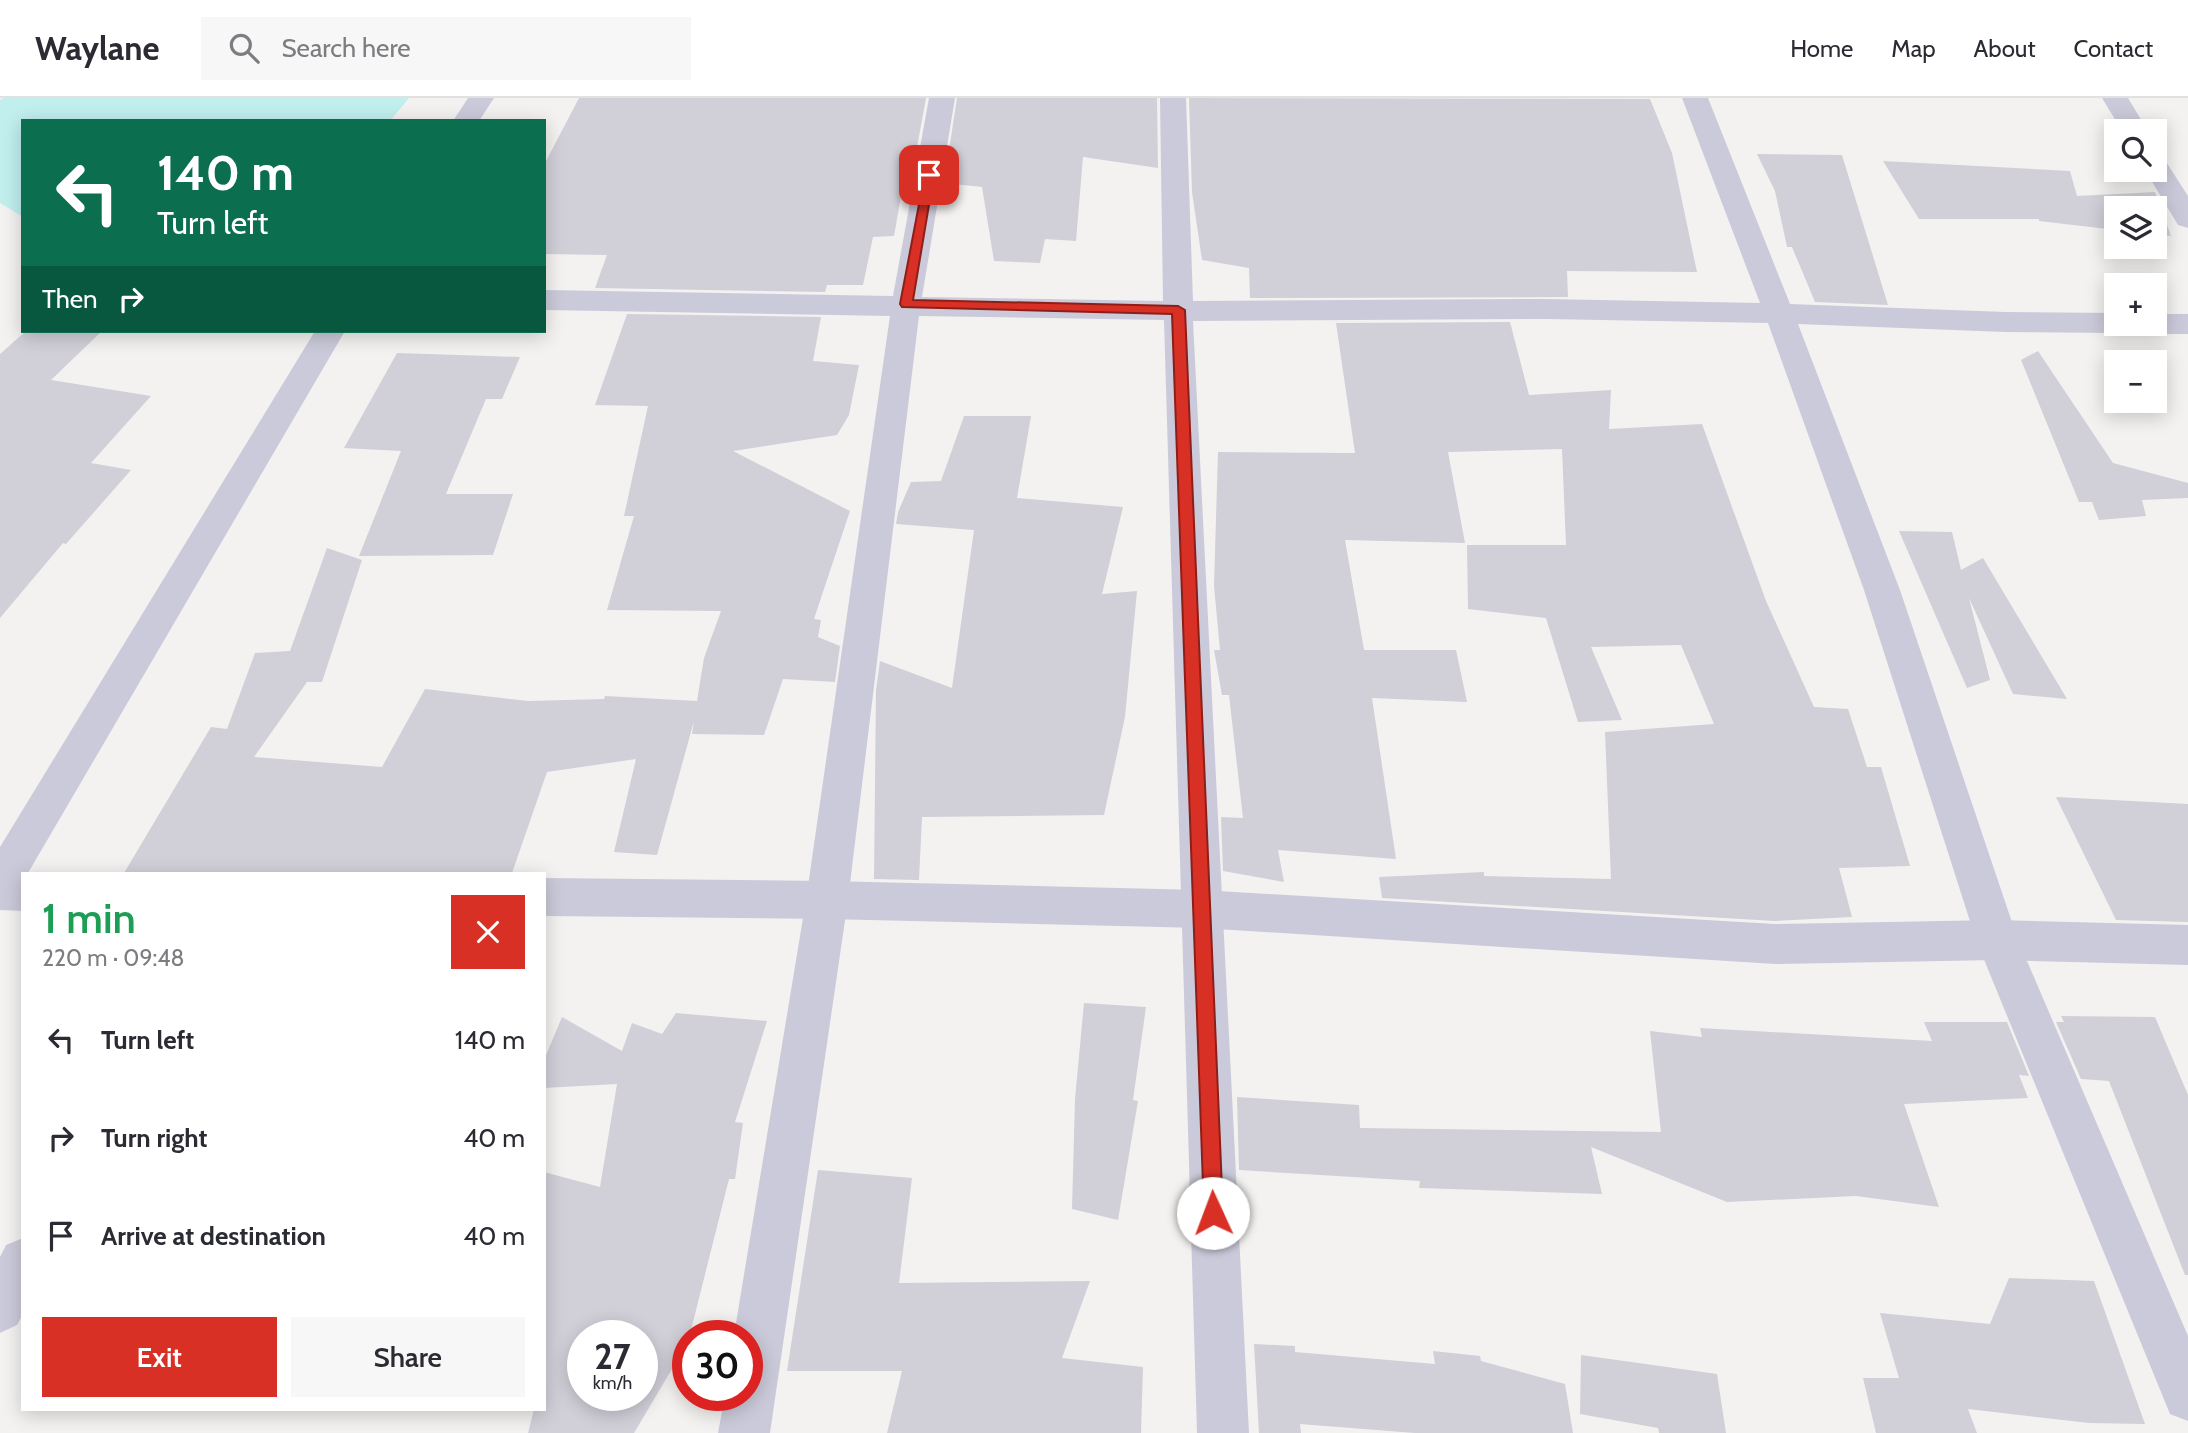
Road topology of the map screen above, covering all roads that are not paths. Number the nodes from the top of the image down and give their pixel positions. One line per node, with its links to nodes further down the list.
1 (481, 98): 6 (street)
2 (942, 98): 11 (street)
3 (1172, 98): 12 (street)
4 (1695, 98): 13 (street)
5 (2115, 98): 7 (street)
6 (467, 119)
7 (2128, 119)
8 (2166, 182): 9 (street)
9 (2188, 219)
10 (546, 300): 11 (street)
11 (906, 304): 12 (street); 22 (street)
12 (1178, 310): 13 (street); 23 (street)
13 (1779, 313): 14 (street); 24 (street)
14 (2104, 323)
15 (2167, 324): 16 (street)
16 (2188, 324)
17 (329, 333): 18 (street)
18 (0, 884)
19 (0, 891): 20 (street)
20 (21, 892)
21 (546, 897): 22 (street)
22 (827, 900): 23 (street); 29 (street)
23 (1201, 909): 24 (street); 30 (street)
24 (1997, 940): 25 (street); 28 (street)
25 (2188, 945)
26 (21, 1266): 27 (street)
27 (0, 1308)
28 (2188, 1396)
29 (744, 1433)
30 (1223, 1433)

